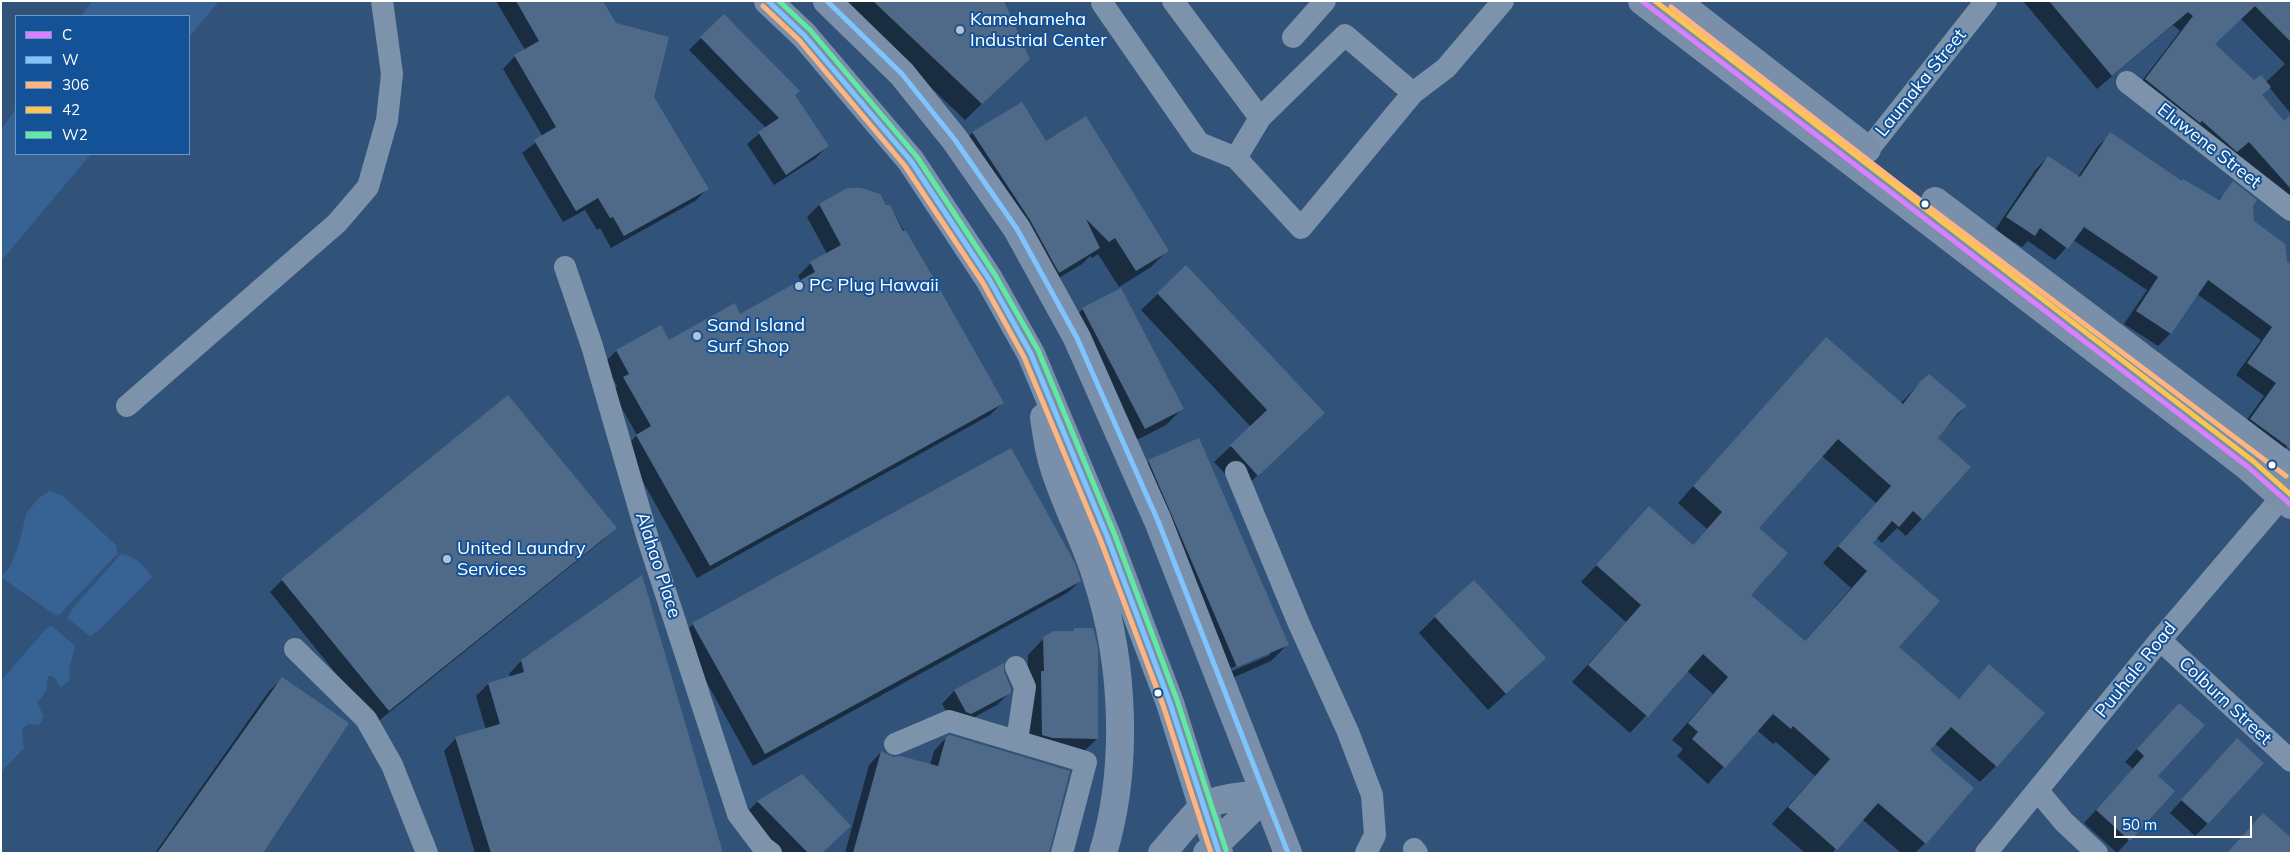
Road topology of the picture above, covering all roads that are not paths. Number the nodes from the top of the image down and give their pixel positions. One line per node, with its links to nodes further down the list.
1 (382, 1): 20 (street)
2 (768, 1): 19 (main road)
3 (827, 1): 31 (main road)
4 (1104, 1): 16 (street)
5 (1173, 1): 14 (street)
6 (1325, 1): 11 (street)
7 (1503, 1): 13 (street)
8 (1642, 1): 15 (main road)
9 (1676, 1): 15 (main road)
10 (1986, 1): 15 (street, Laumaka Street)
11 (1293, 37)
12 (2127, 82): 17 (street, Eluwene Street)
13 (1413, 93): 14 (street); 16 (street)
14 (1260, 118): 16 (street)
15 (1862, 157): 21 (main road); 23 (main road)
16 (1236, 158)
17 (2291, 210)
18 (565, 267): 35 (street, Alahao Place)
19 (1031, 354): 32 (main road); 37 (main road)
20 (127, 406)
21 (2291, 470)
22 (1236, 472): 40 (street)
23 (2288, 498): 24 (street, Puuhale Road)
24 (2160, 640): 29 (street, Colburn Street); 30 (street, Puuhale Road)
25 (295, 649): 34 (street)
26 (1016, 666): 27 (street)
27 (1017, 741): 28 (street); 36 (street)
28 (895, 744)
29 (2291, 761)
30 (2038, 791): 41 (street, Puuhale Road); 42 (street)
31 (1265, 796): 32 (main road); 33 (main road); 39 (main road)
32 (1202, 808): 33 (main road); 38 (main road)
33 (1214, 849)
34 (427, 853)
35 (770, 853)
36 (1062, 853)
37 (1103, 853)
38 (1162, 853)
39 (1288, 853)
40 (1366, 853)
41 (1986, 853)
42 (2097, 853)

